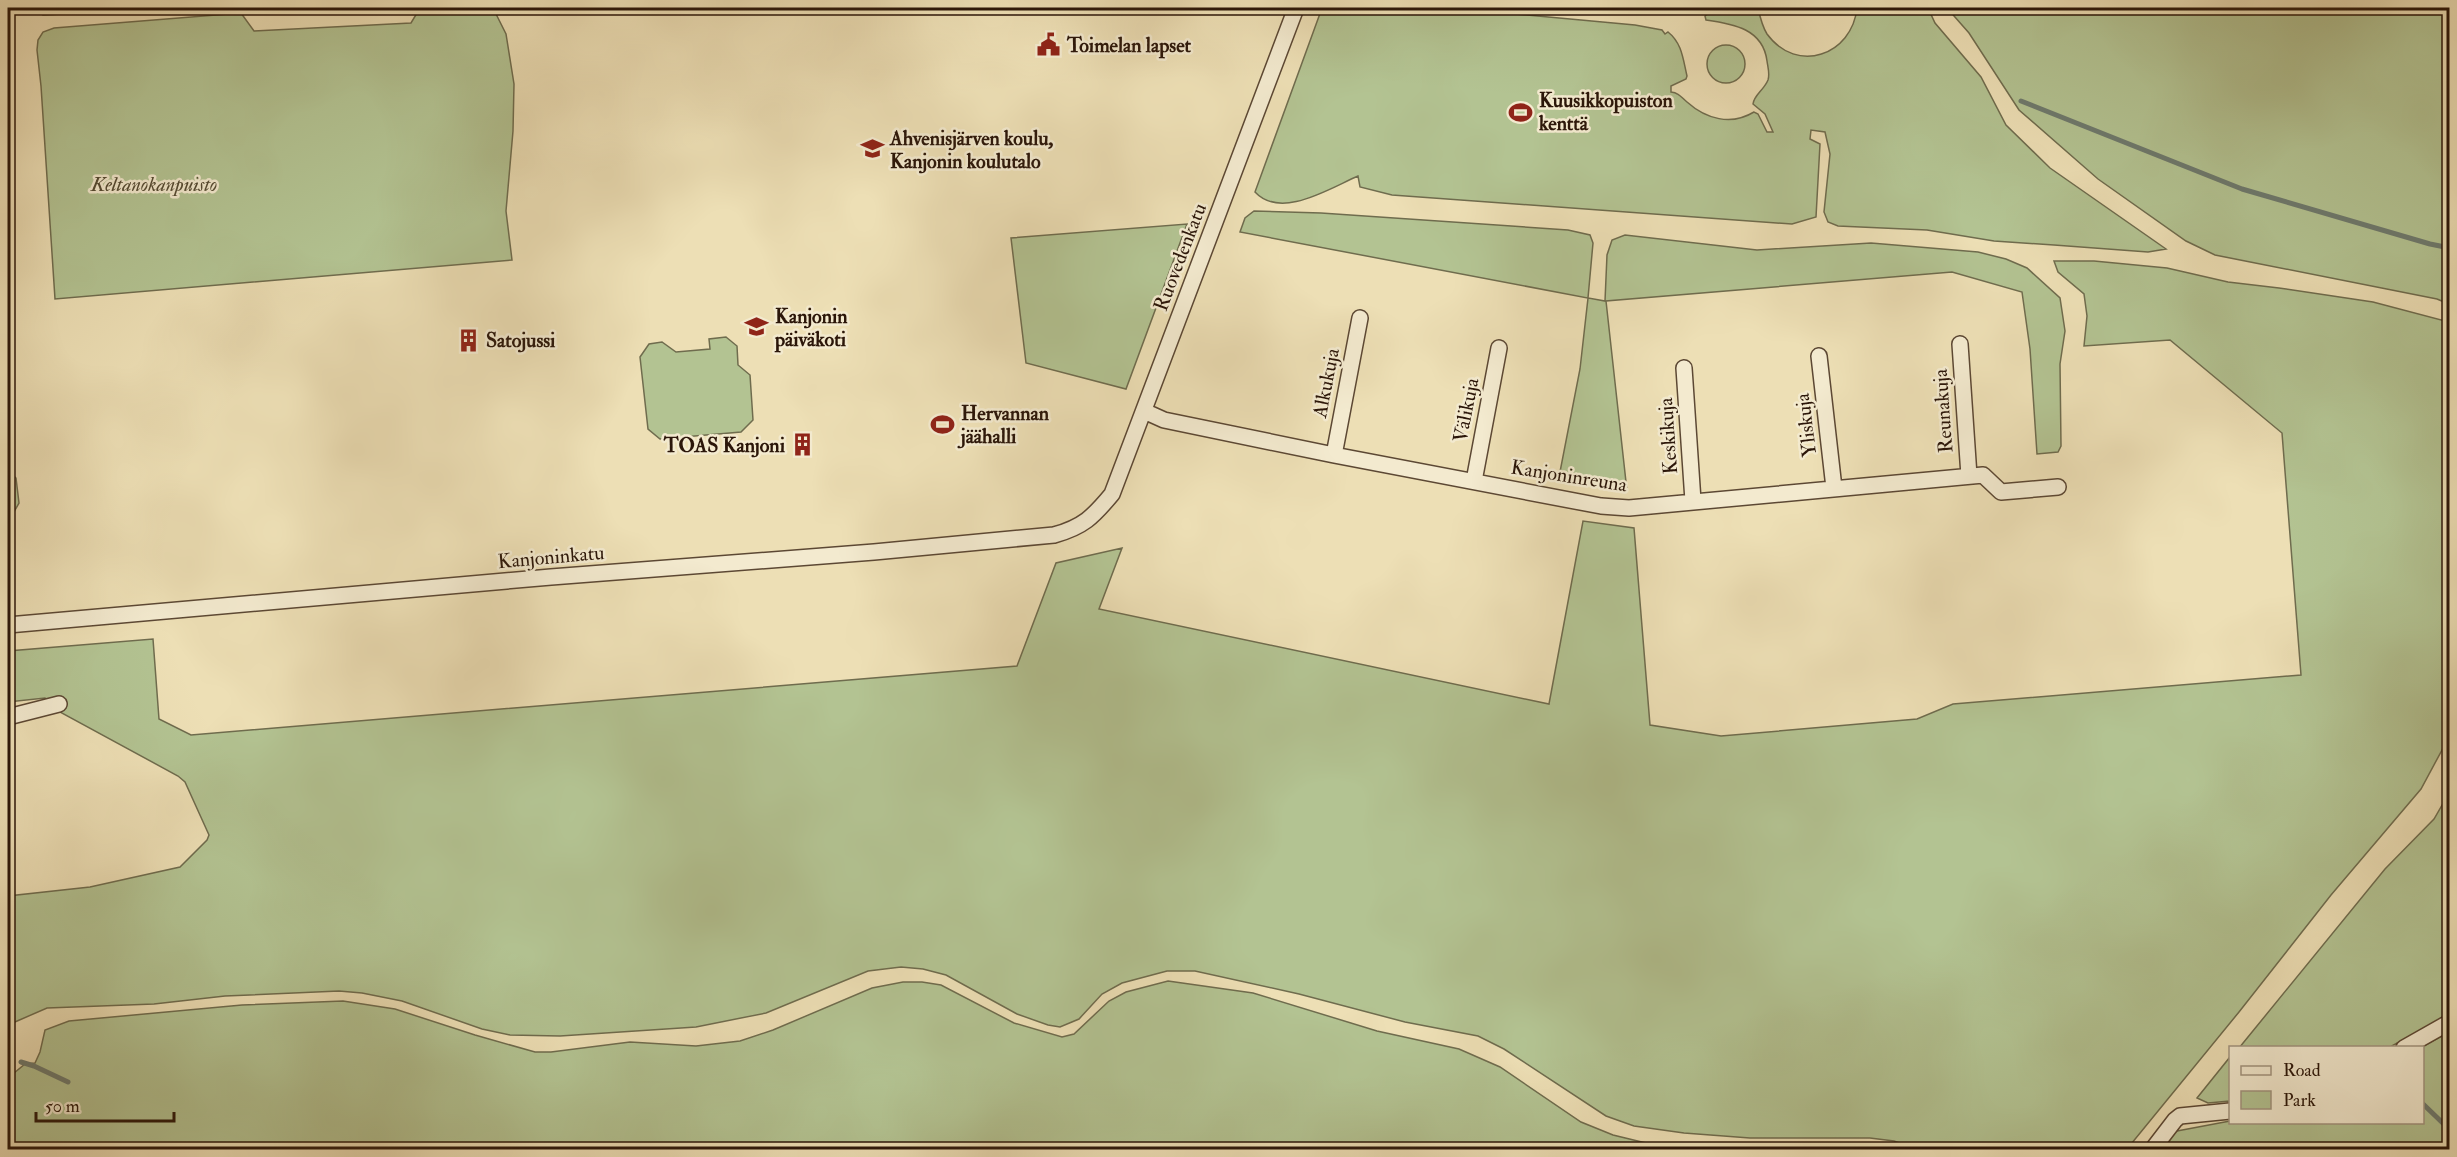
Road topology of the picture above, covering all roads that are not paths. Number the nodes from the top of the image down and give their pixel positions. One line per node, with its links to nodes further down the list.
1 (1296, 8): 7 (street, Ruovedenkatu)
2 (1360, 318): 8 (street, Alkukuja)
3 (1960, 344): 9 (street, Reunakuja)
4 (1499, 348): 10 (street, Välikuja)
5 (1819, 356): 12 (street, Yliskuja)
6 (1684, 368): 13 (street, Keskikuja)
7 (1144, 411): 8 (street, Kanjoninreuna); 14 (street, Ruovedenkatu)
8 (1334, 455): 10 (street, Kanjoninreuna)
9 (1969, 476): 11 (street, Kanjoninreuna); 12 (street, Kanjoninreuna)
10 (1474, 481): 13 (street, Kanjoninreuna)
11 (2058, 487)
12 (1834, 488): 13 (street, Kanjoninreuna)
13 (1693, 501)
14 (1094, 517): 15 (street, Kanjoninkatu)
15 (8, 625)
16 (58, 704): 17 (street)
17 (8, 717)
18 (2450, 1022): 19 (street)
19 (2406, 1046)
20 (2229, 1111): 21 (street)
21 (2152, 1149)

